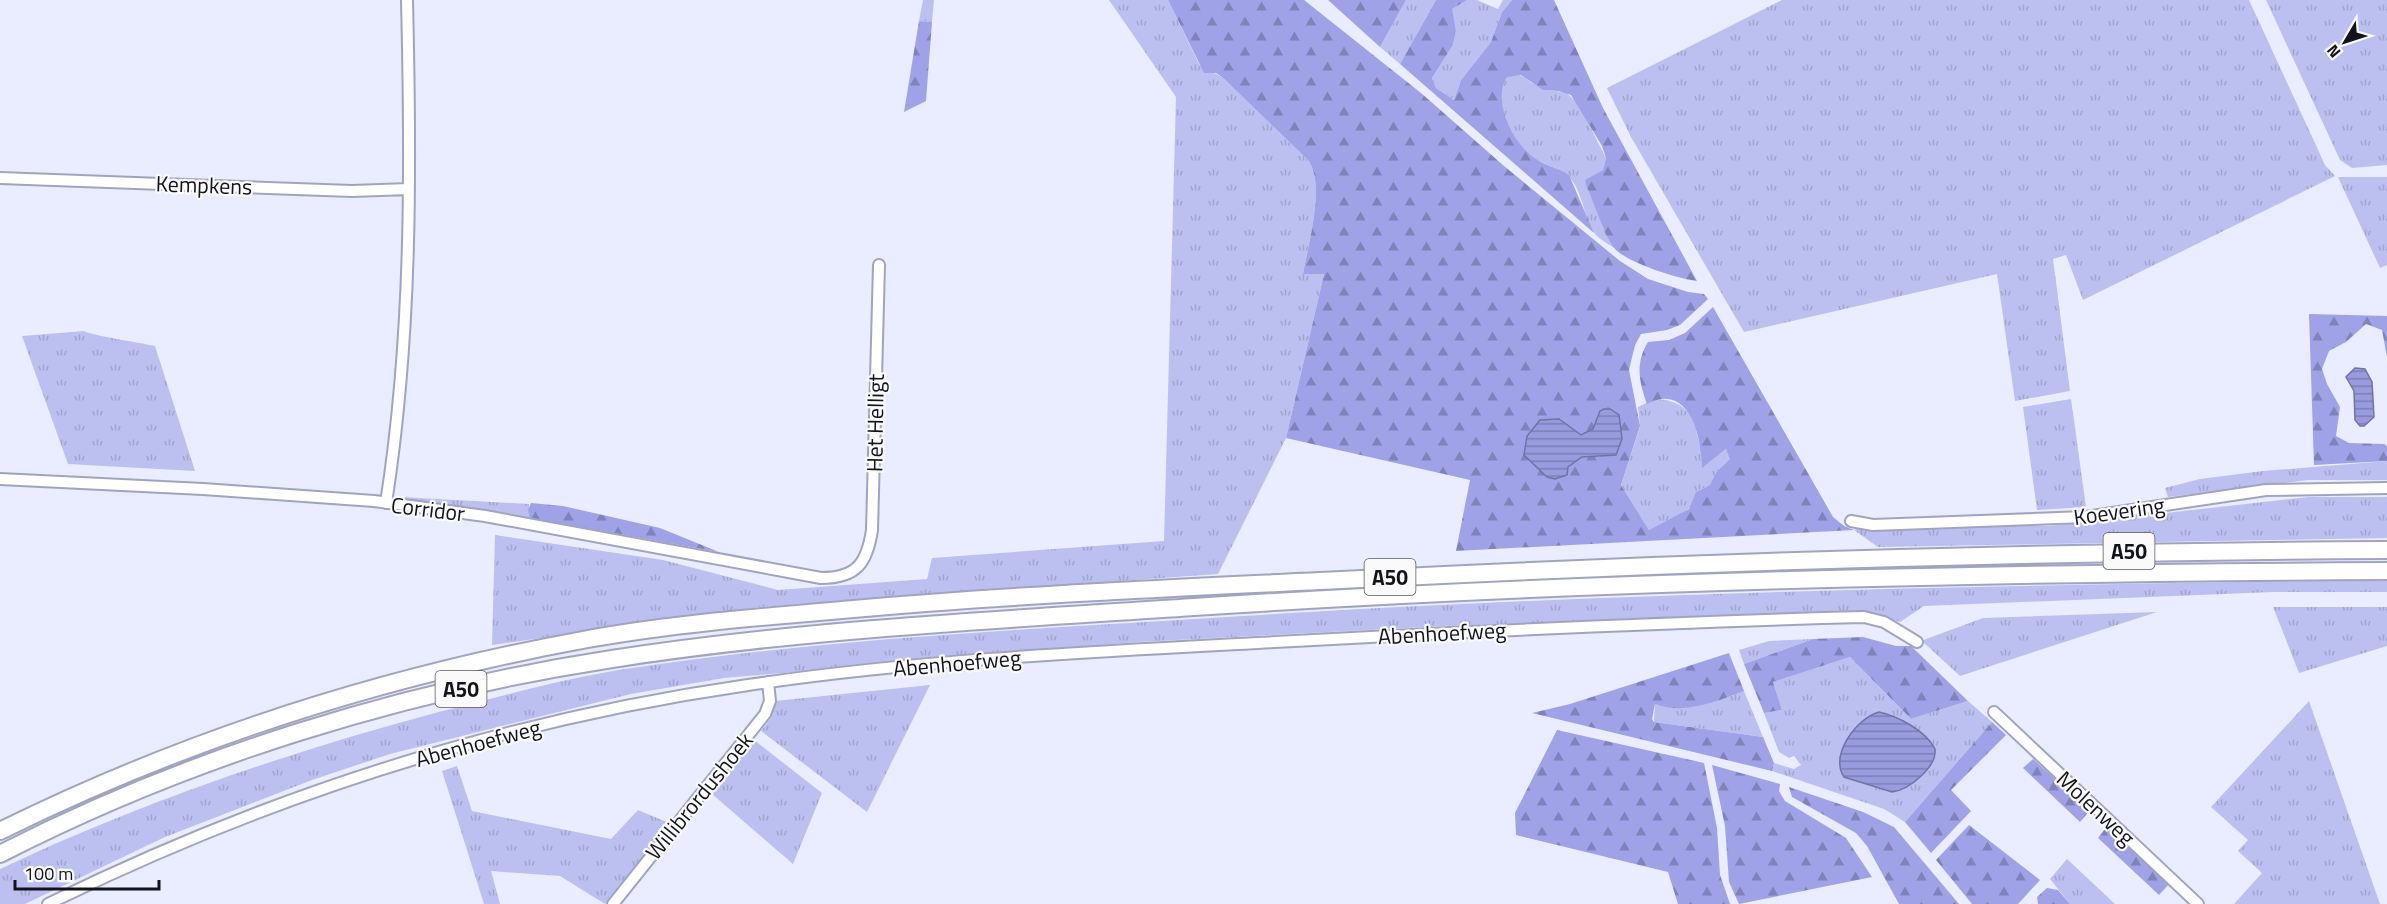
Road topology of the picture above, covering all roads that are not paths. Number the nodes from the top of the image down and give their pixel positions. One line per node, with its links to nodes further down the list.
1 (408, 0): 3 (street)
2 (0, 178): 3 (street, Kempkens)
3 (409, 189): 7 (street)
4 (879, 265): 11 (street, Het Helligt)
5 (0, 479): 7 (street, Corridor)
6 (2387, 488): 8 (street, Koevering)
7 (386, 504): 11 (street, Corridor)
8 (1851, 521)
9 (2387, 550): 15 (highway, A50)
10 (2387, 571): 16 (highway, A50)
11 (850, 573)
12 (1917, 642): 13 (street, Abenhoefweg)
13 (768, 682): 17 (street, Abenhoefweg); 18 (street, Willibrordushoek)
14 (1994, 712): 19 (street, Molenweg)
15 (2, 829)
16 (0, 854)
17 (48, 904)
18 (613, 904)
19 (2198, 904)

